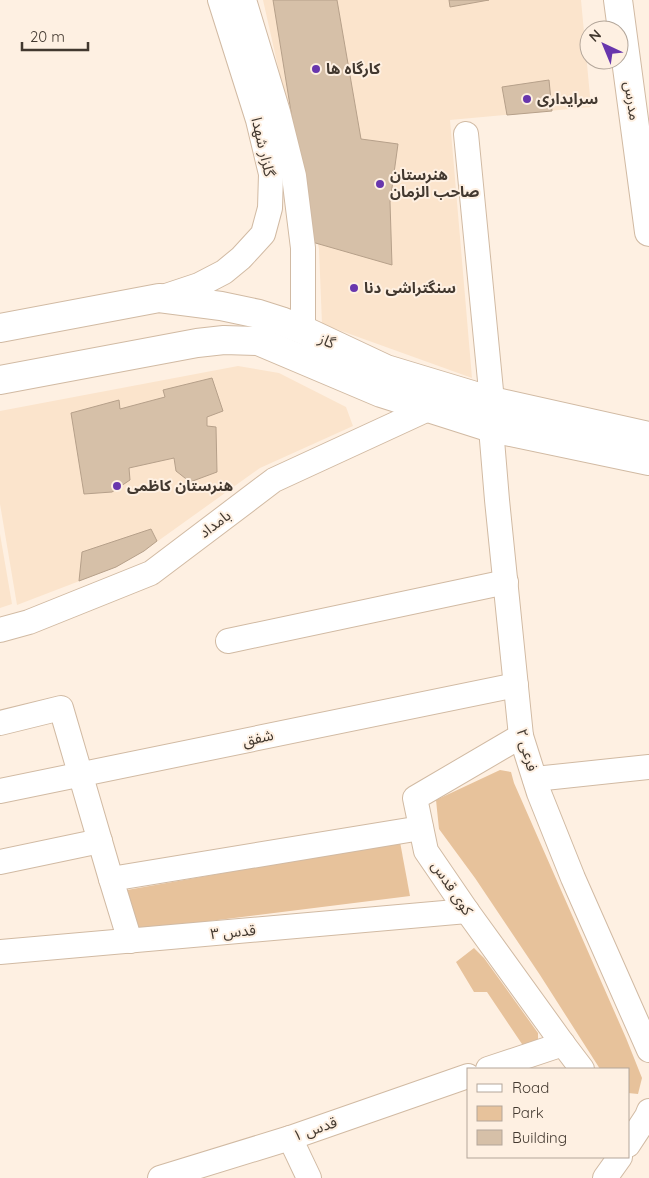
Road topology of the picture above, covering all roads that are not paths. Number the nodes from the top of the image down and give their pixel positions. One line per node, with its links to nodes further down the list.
1 (220, 0): 4 (street, گلزار شهدا)
2 (244, 0): 4 (street, گلزار شهدا)
3 (618, 0): 6 (main road, مدرس)
4 (243, 35): 7 (street, گلزار شهدا); 9 (street, گلزار شهدا)
5 (466, 134): 11 (street)
6 (649, 232)
7 (159, 298): 8 (main road, گاز); 9 (main road, گاز)
8 (0, 328)
9 (303, 330): 11 (main road, گاز)
10 (0, 380): 12 (main road, گاز)
11 (492, 401): 15 (main road, گاز)
12 (428, 409): 13 (main road, گاز); 18 (street, بامداد)
13 (491, 428): 15 (main road, گاز); 17 (street, فرعی ۲)
14 (649, 436): 15 (main road, گاز)
15 (618, 442): 16 (main road, گاز)
16 (649, 461)
17 (506, 582): 19 (street); 20 (street, فرعی ۲)
18 (0, 630)
19 (228, 641)
20 (516, 685): 22 (street, فرعی ۲); 24 (street, شفق)
21 (0, 723): 24 (street)
22 (522, 736): 25 (street, فرعی ۲); 27 (street, کوی قدس)
23 (649, 767): 25 (street)
24 (80, 774): 26 (street, شفق); 28 (street)
25 (535, 779): 35 (street, فرعی ۲)
26 (0, 790)
27 (421, 828): 30 (street); 31 (street, کوی قدس)
28 (100, 841): 29 (street); 30 (street)
29 (0, 862)
30 (111, 879): 32 (street)
31 (467, 911): 32 (street, قدس ۳); 34 (street, کوی قدس)
32 (130, 941): 33 (street, قدس ۳)
33 (0, 952)
34 (562, 1044): 36 (street); 37 (street, کوی قدس)
35 (649, 1050)
36 (491, 1068)
37 (581, 1068)
38 (467, 1076): 40 (street, قدس ۱)
39 (644, 1115): 41 (street)
40 (290, 1138): 43 (street, قدس ۱); 44 (street)
41 (629, 1143)
42 (619, 1158): 45 (street)
43 (160, 1178)
44 (309, 1178)
45 (605, 1178)

